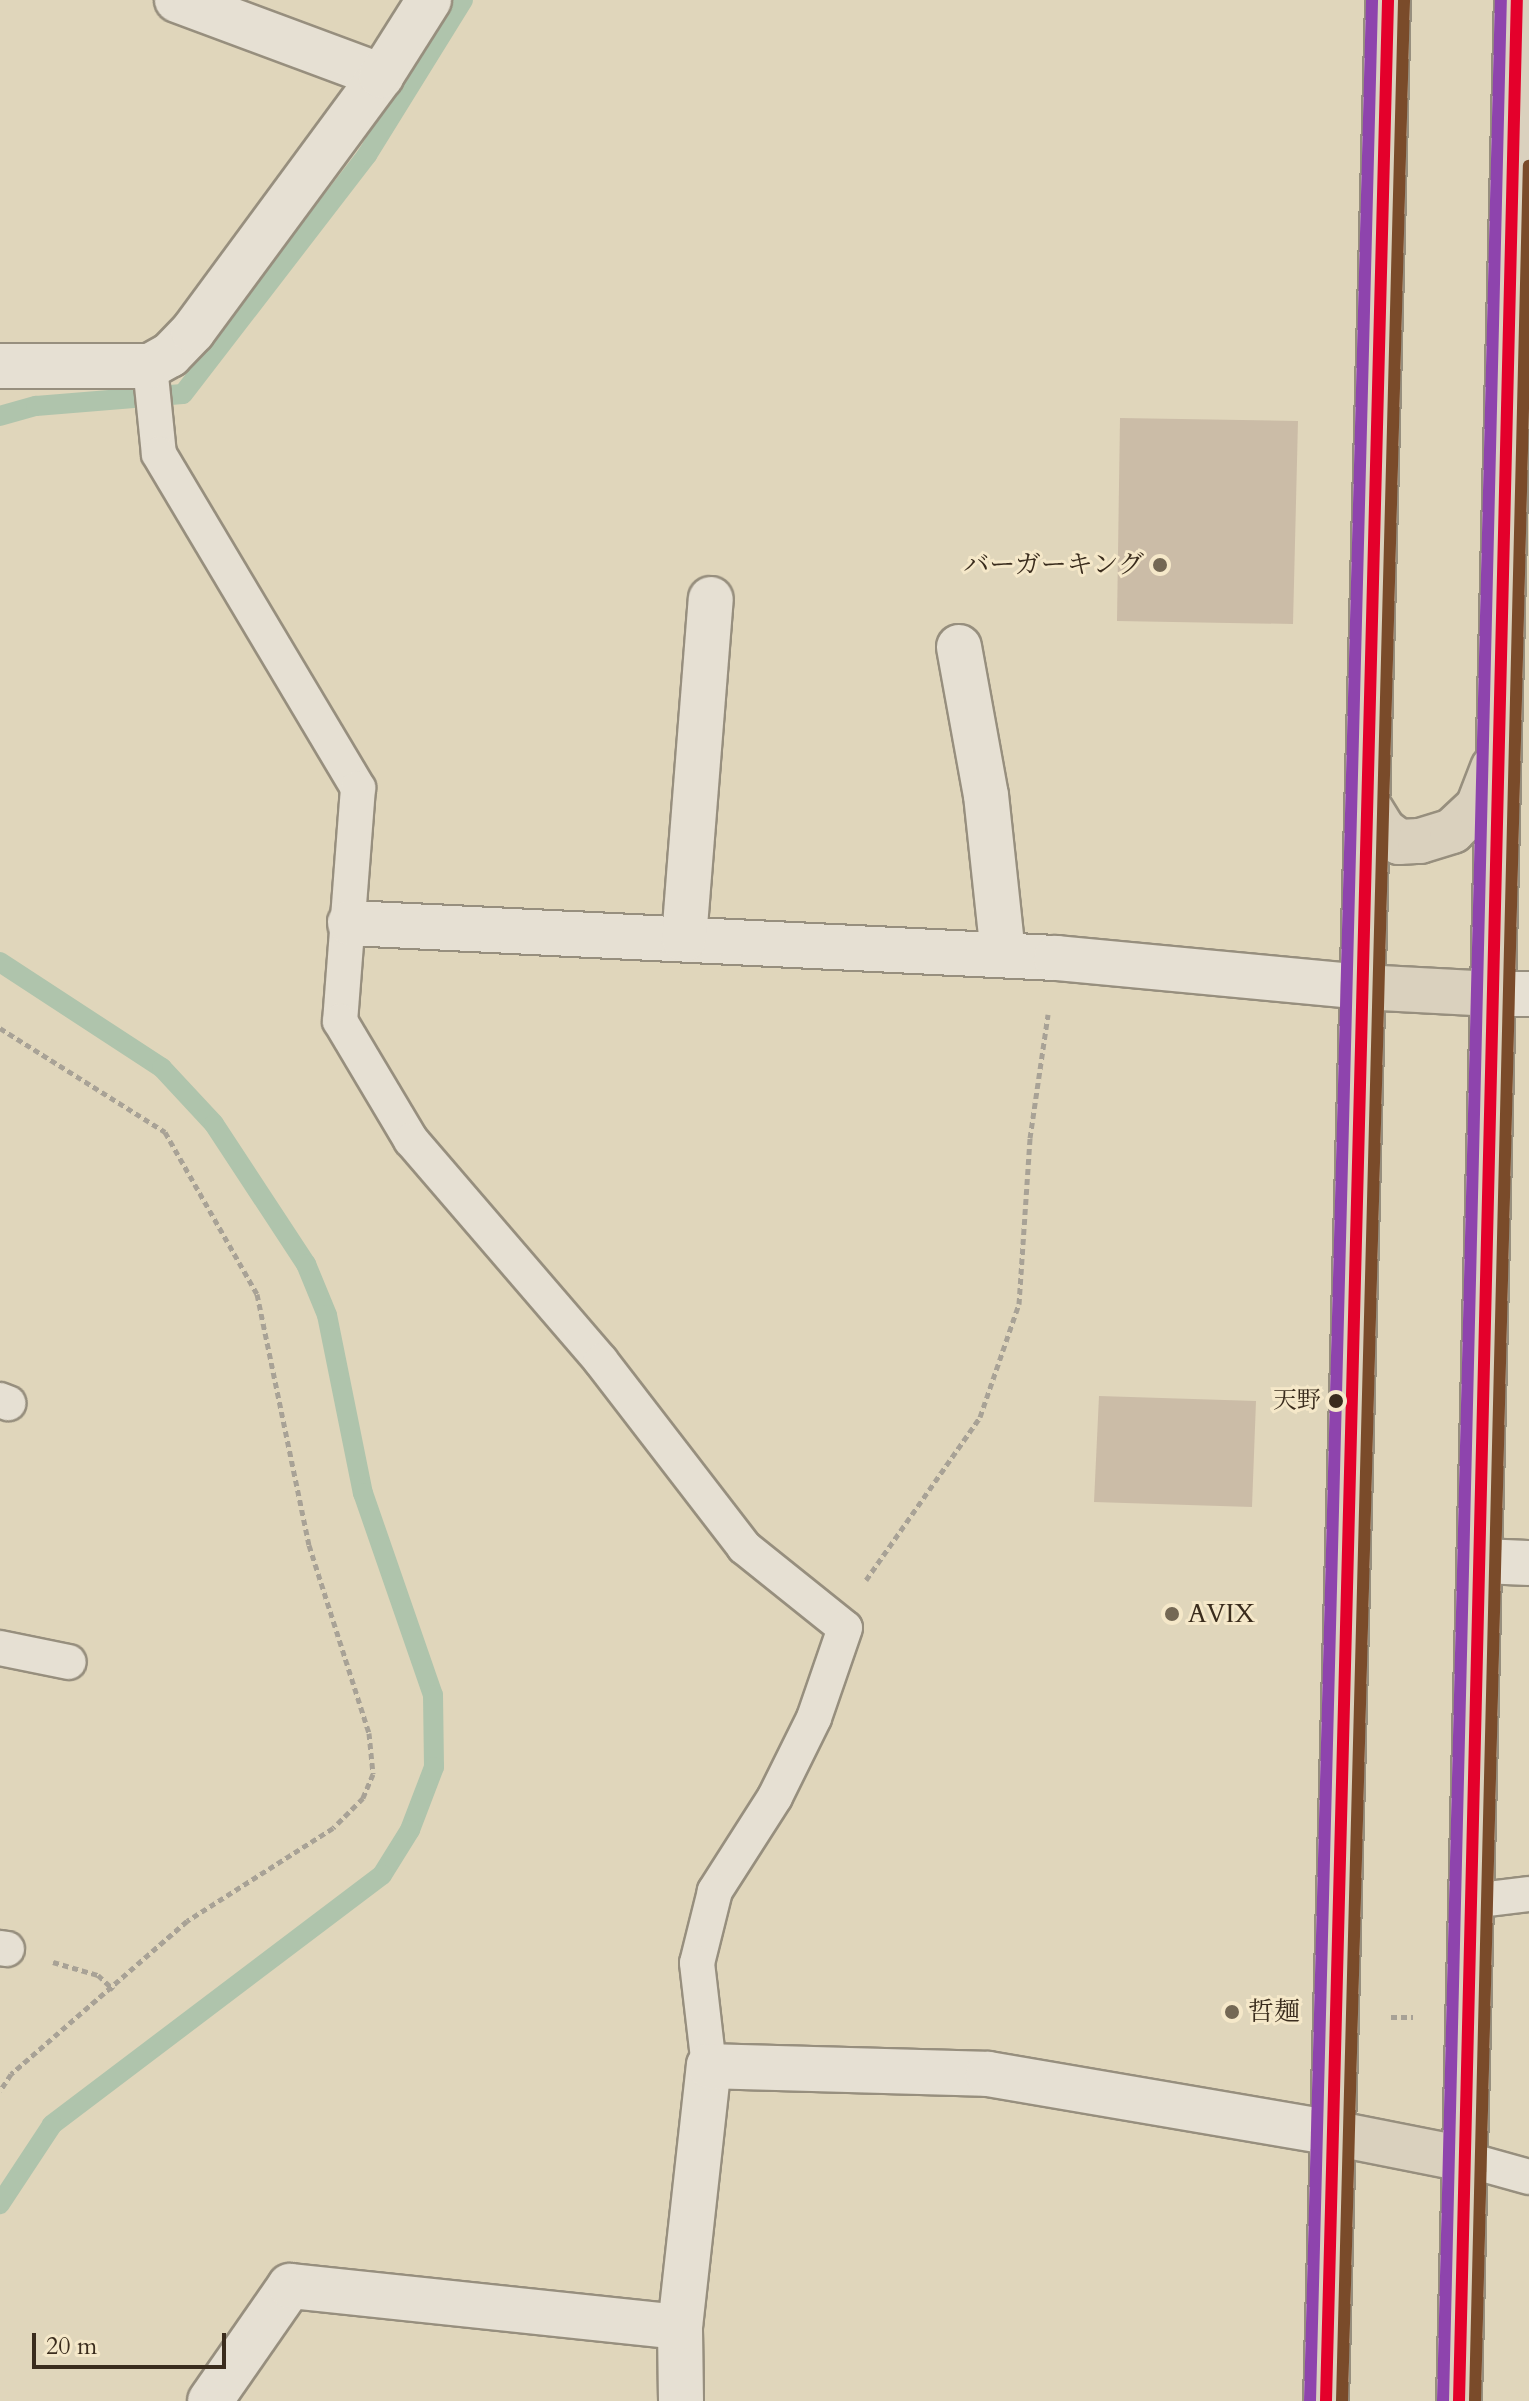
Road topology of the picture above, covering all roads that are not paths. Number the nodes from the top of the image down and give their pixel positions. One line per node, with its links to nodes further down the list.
1 (177, 0): 5 (street)
2 (429, 0): 5 (street)
3 (1388, 0): 11 (main road)
4 (1517, 0): 10 (main road)
5 (381, 76): 7 (street)
6 (0, 366): 7 (street)
7 (151, 375): 12 (lane)
8 (711, 599): 13 (street)
9 (959, 647): 14 (street)
10 (1498, 754): 11 (main road); 16 (main road)
11 (1367, 804): 15 (main road)
12 (350, 923): 13 (street); 23 (lane)
13 (684, 939): 14 (street)
14 (1003, 955): 15 (street)
15 (1362, 987): 16 (main road); 24 (main road)
16 (1511, 994): 17 (main road)
17 (1481, 1561): 18 (street); 22 (main road)
18 (1529, 1563)
19 (0, 1648): 20 (lane)
20 (69, 1662)
21 (1529, 1894): 22 (lane)
22 (1471, 1901): 25 (main road)
23 (709, 2066): 24 (street); 27 (street)
24 (1333, 2133): 25 (main road); 30 (main road)
25 (1464, 2159): 26 (lane); 31 (main road)
26 (1529, 2177)
27 (680, 2327): 28 (street); 29 (street)
28 (210, 2401)
29 (681, 2401)
30 (1326, 2401)
31 (1459, 2401)

